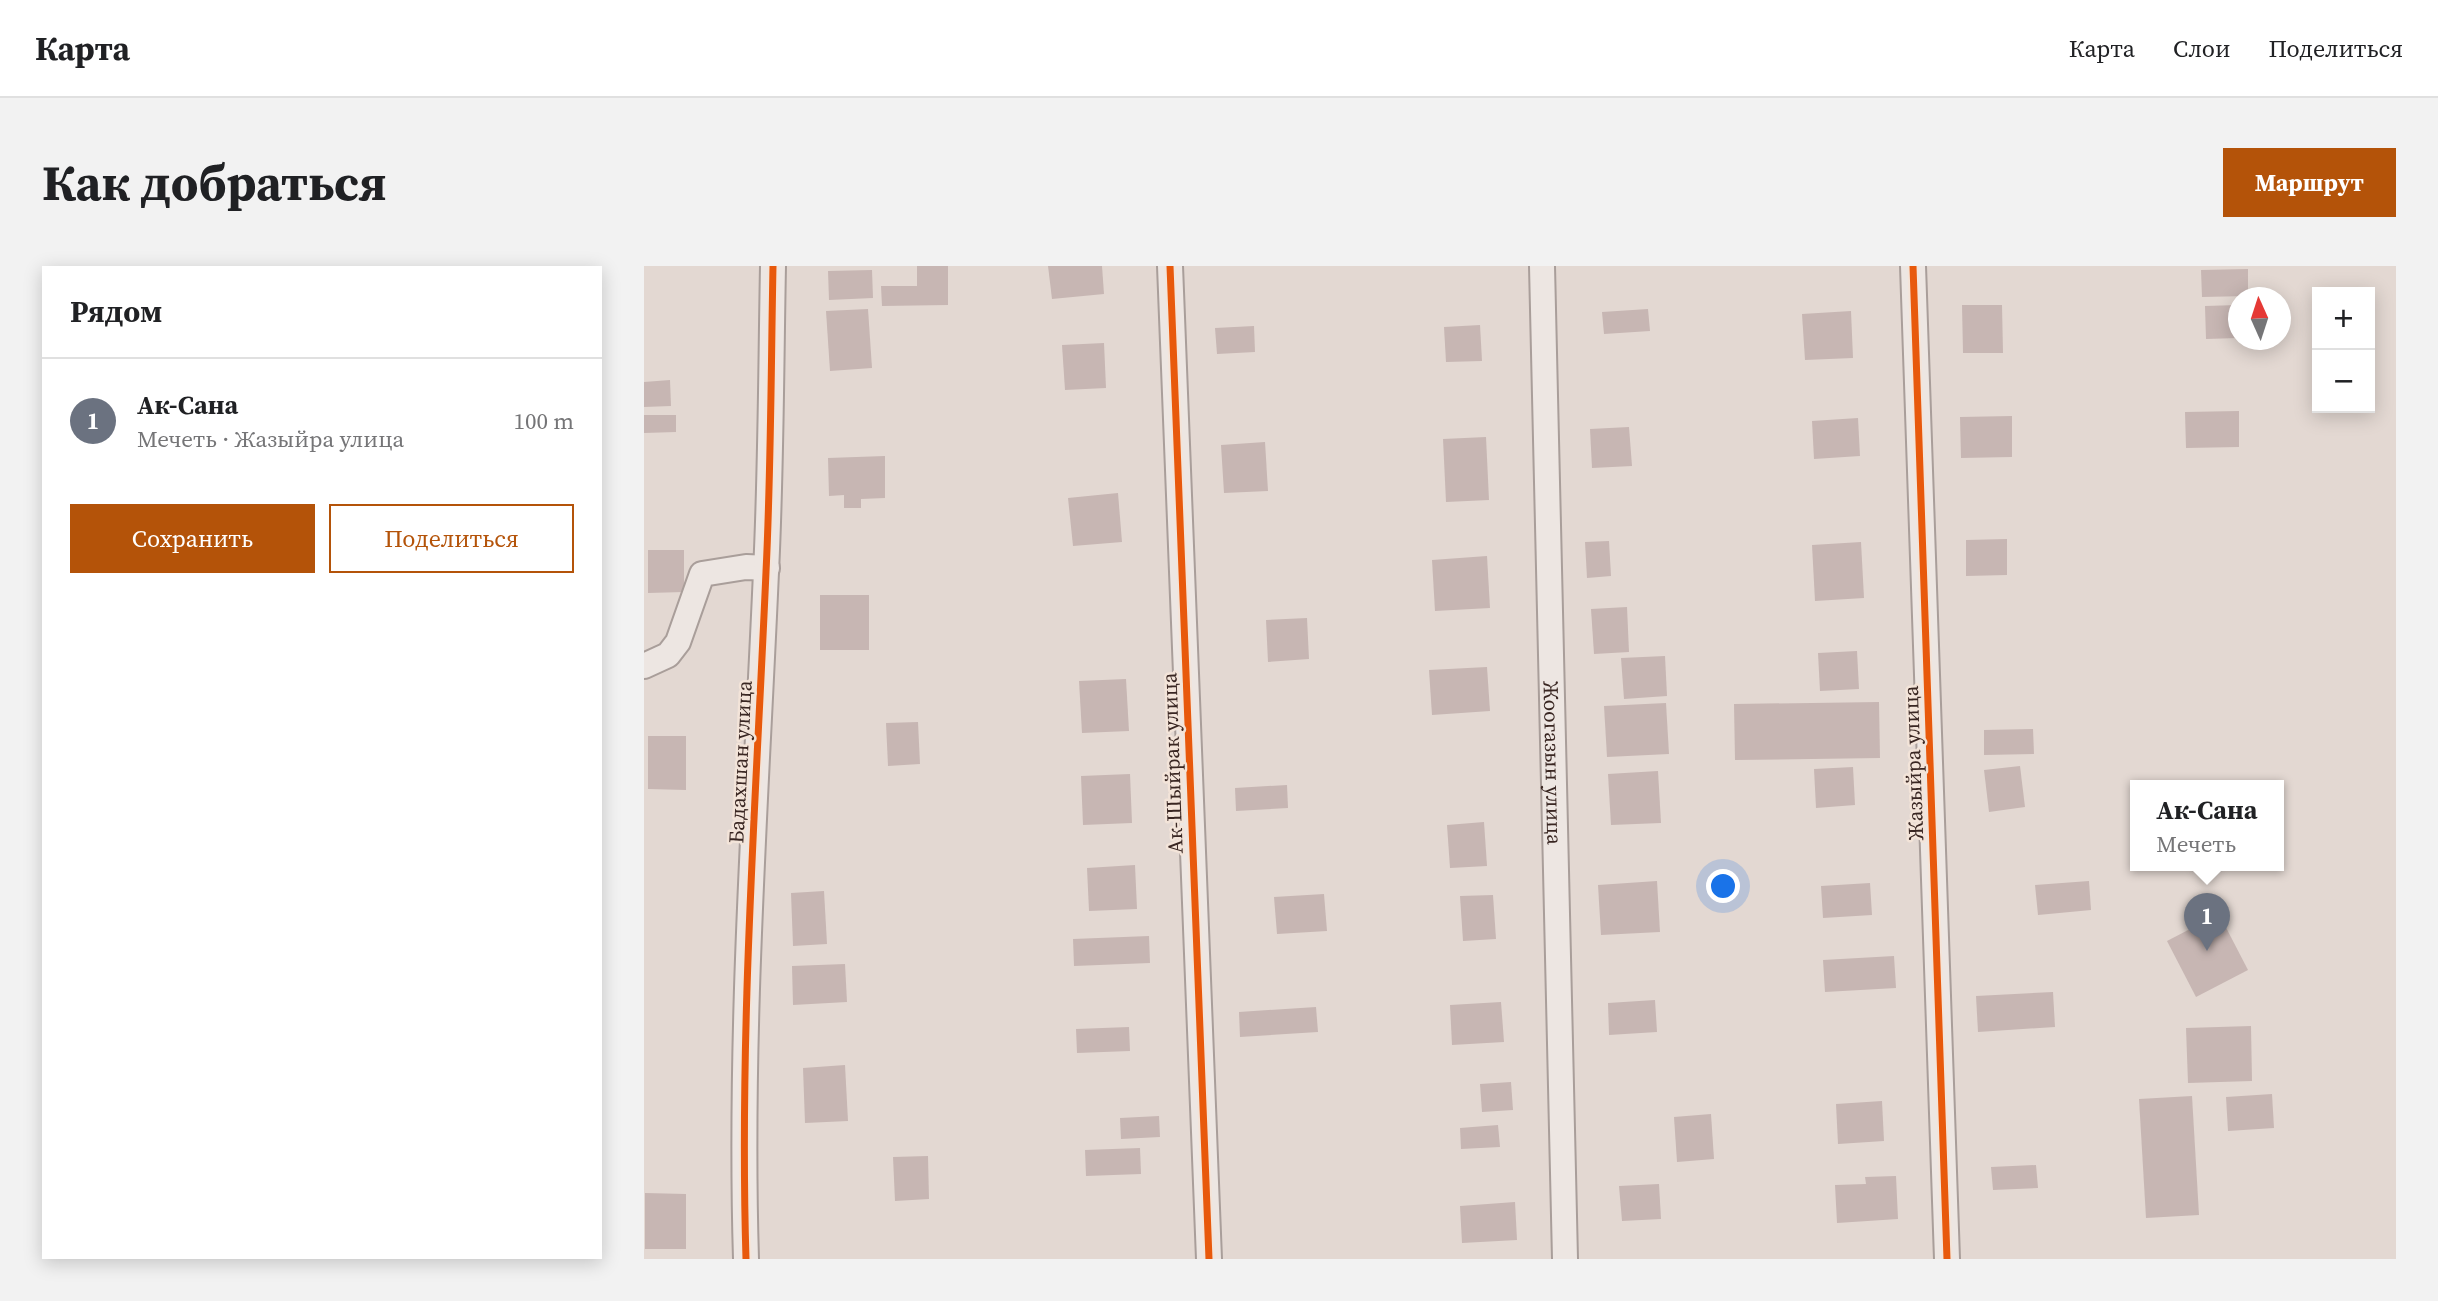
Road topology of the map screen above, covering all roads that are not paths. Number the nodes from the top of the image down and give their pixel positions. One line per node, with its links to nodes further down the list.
1 (773, 266): 5 (street, Бадахшан улица)
2 (1170, 266): 8 (street, Ак-Шыйрак улица)
3 (1542, 266): 9 (street, Жоогазын улица)
4 (1913, 266): 10 (street, Жазыйра улица)
5 (756, 568): 6 (street); 7 (street, Бадахшан улица)
6 (644, 666)
7 (747, 1259)
8 (1209, 1259)
9 (1564, 1259)
10 (1947, 1259)

